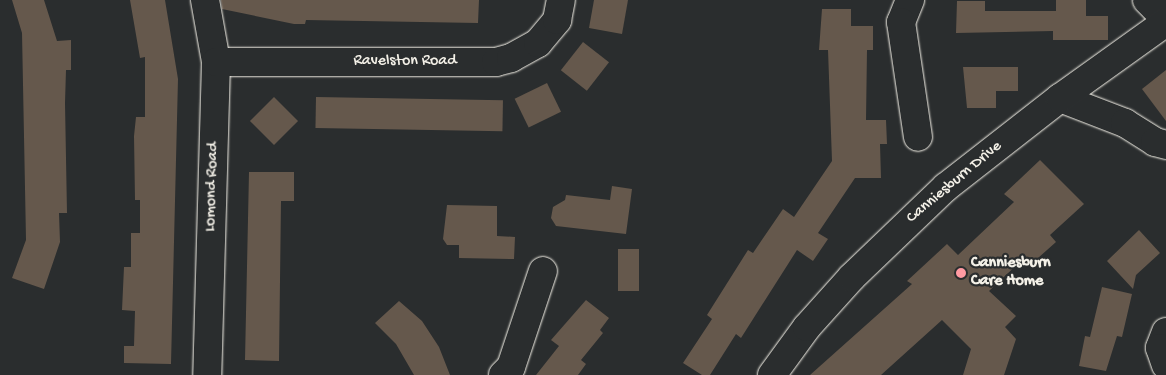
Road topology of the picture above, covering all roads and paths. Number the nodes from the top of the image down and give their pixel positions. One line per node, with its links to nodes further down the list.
1 (205, 0): 6 (street, Lomond Road)
2 (561, 0): 6 (street, Ravelston Road)
3 (910, 0): 8 (street)
4 (1147, 0): 5 (street)
5 (1166, 20): 7 (street, Canniesburn Drive)
6 (216, 62): 13 (street, Lomond Road)
7 (1060, 98): 9 (street); 15 (street, Canniesburn Drive)
8 (918, 137)
9 (1166, 145)
10 (542, 271): 14 (street)
11 (1166, 332): 12 (street)
12 (1166, 365)
13 (207, 375)
14 (503, 375)
15 (772, 375)

